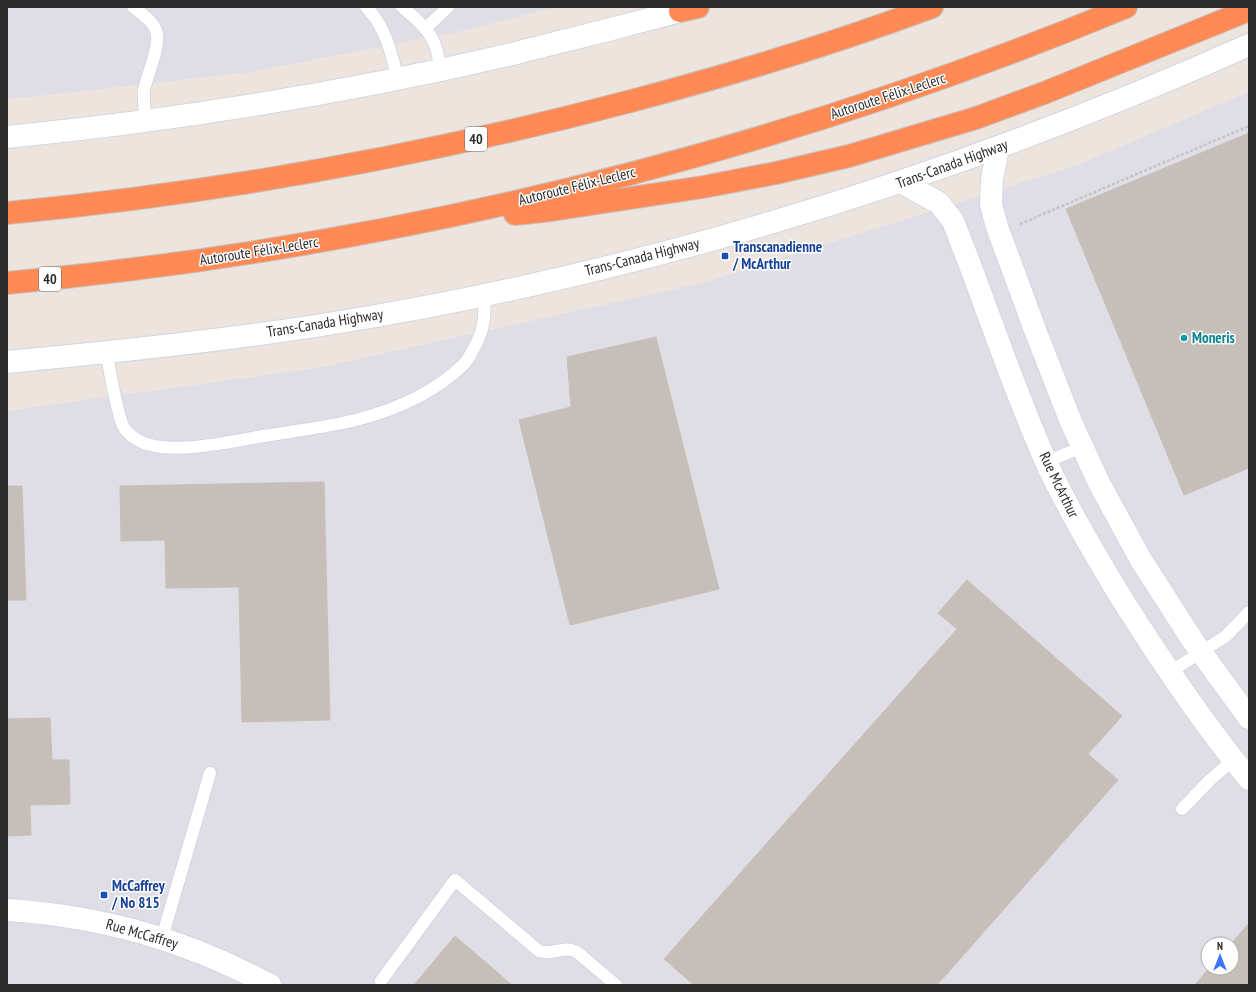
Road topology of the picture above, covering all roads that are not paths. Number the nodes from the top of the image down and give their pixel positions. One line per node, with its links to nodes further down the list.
1 (133, 7): 13 (lane)
2 (366, 7): 12 (lane)
3 (402, 7): 9 (lane)
4 (448, 7): 9 (lane)
5 (932, 7): 17 (highway, 40)
6 (1126, 7): 18 (highway, Autoroute Félix-Leclerc / 40)
7 (687, 8): 11 (main road)
8 (1249, 10): 18 (highway)
9 (426, 28): 11 (lane)
10 (1249, 45): 15 (main road, Trans-Canada Highway)
11 (441, 70): 12 (main road)
12 (398, 79): 13 (main road)
13 (146, 121): 14 (main road)
14 (7, 137)
15 (998, 148): 16 (main road, Trans-Canada Highway); 23 (main road)
16 (901, 182): 20 (main road, Trans-Canada Highway); 24 (main road, Rue McArthur)
17 (7, 213)
18 (414, 224): 19 (highway, Autoroute Félix-Leclerc / 40)
19 (7, 283)
20 (483, 295): 21 (main road, Trans-Canada Highway); 21 (lane)
21 (107, 352): 22 (main road, Trans-Canada Highway)
22 (7, 362)
23 (1082, 447): 24 (lane); 26 (main road)
24 (1046, 462): 27 (main road, Rue McArthur)
25 (1248, 614): 26 (lane)
26 (1201, 653): 27 (lane); 28 (main road)
27 (1170, 672): 29 (main road, Rue McArthur)
28 (1249, 718)
29 (1234, 760): 31 (main road, Rue McArthur); 32 (lane)
30 (210, 773): 34 (lane)
31 (1249, 779)
32 (1182, 809)
33 (7, 910): 34 (main road, Rue McCaffrey)
34 (162, 938): 36 (main road, Rue McCaffrey)
35 (381, 984): 37 (lane)
36 (270, 985)
37 (616, 985)

